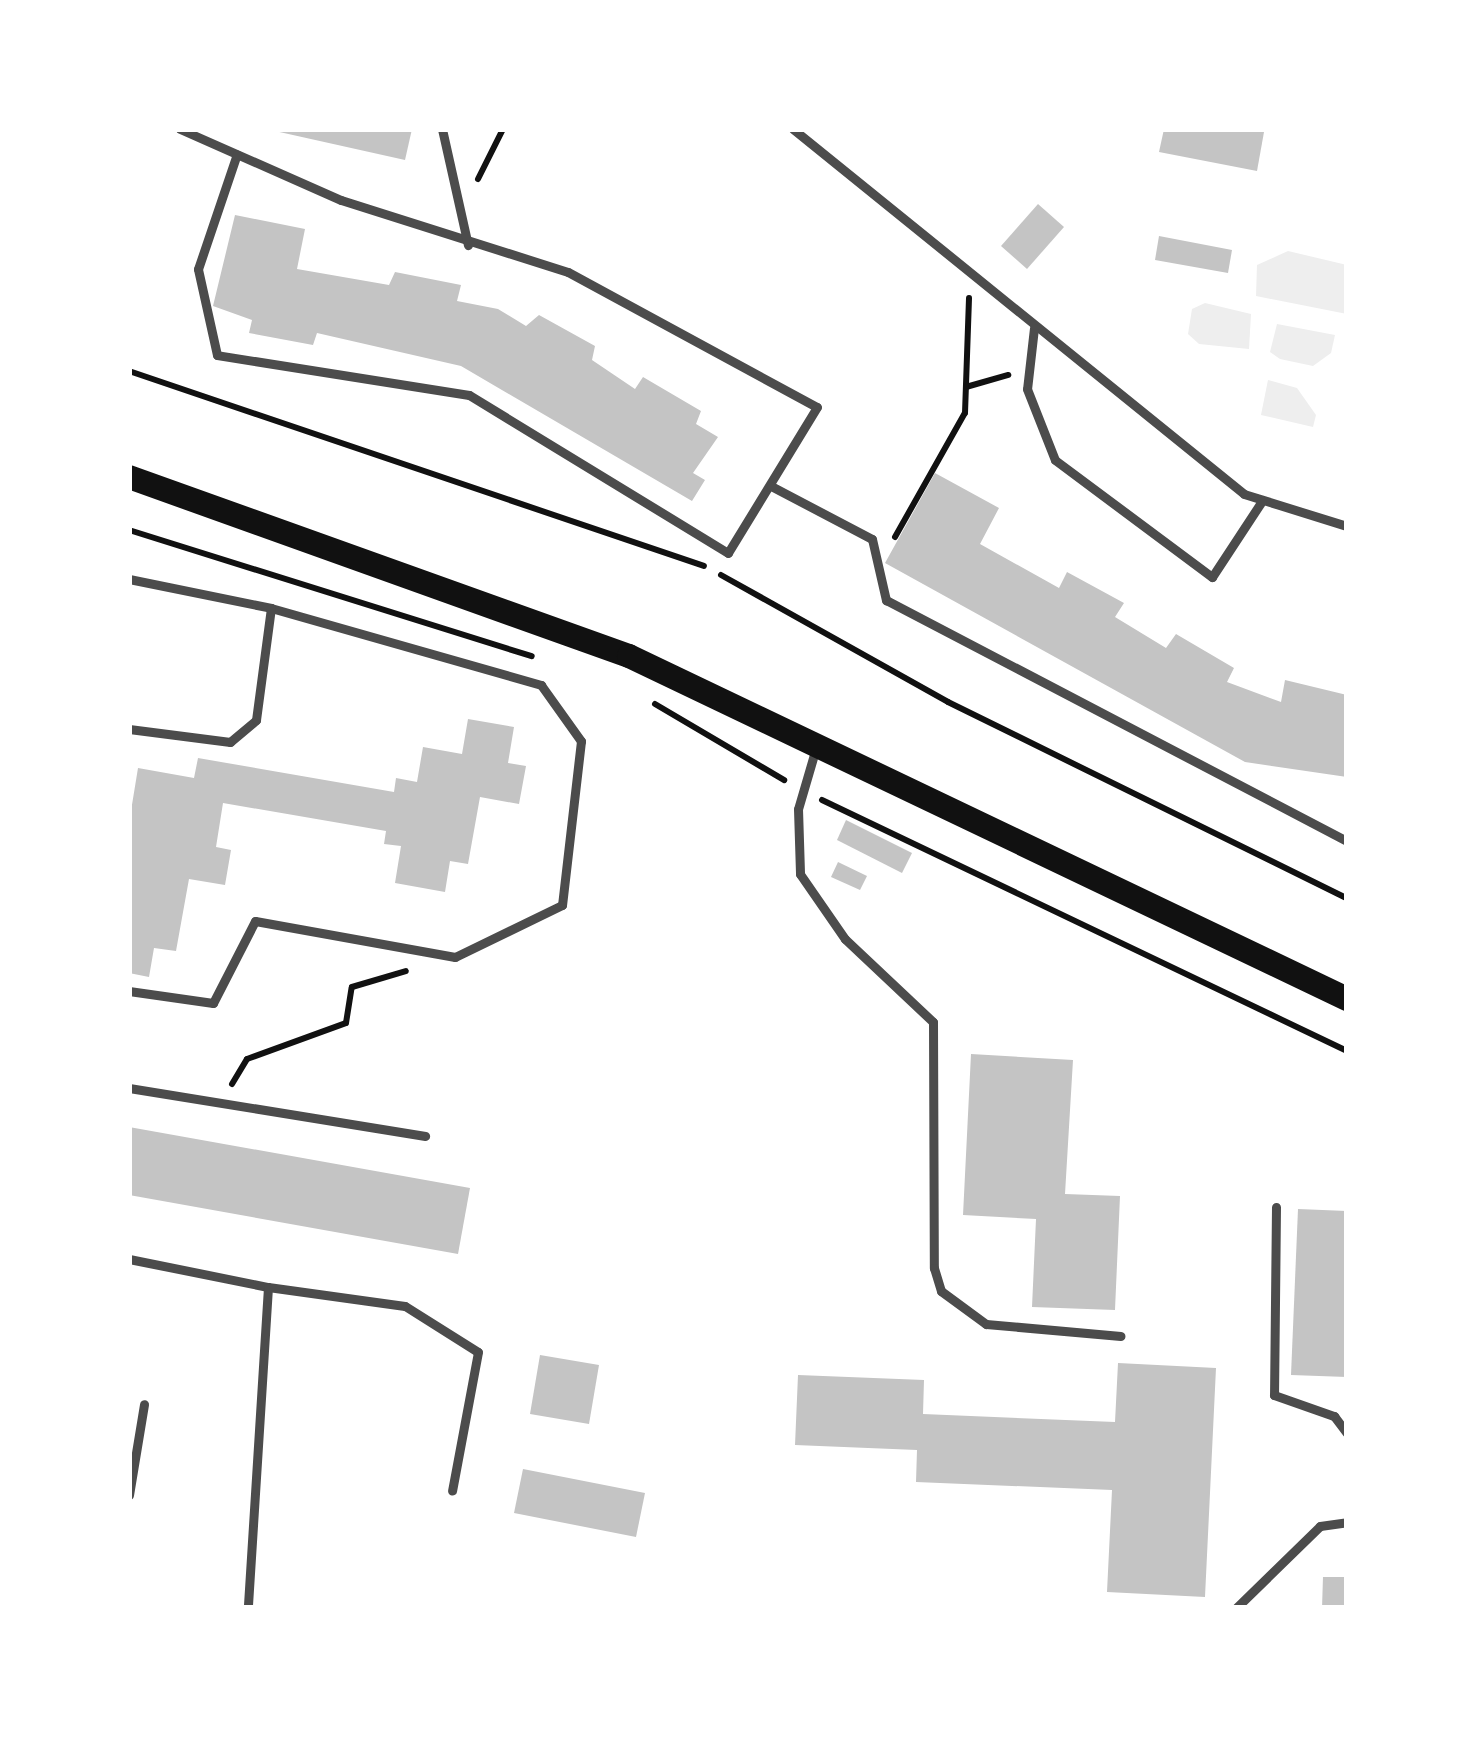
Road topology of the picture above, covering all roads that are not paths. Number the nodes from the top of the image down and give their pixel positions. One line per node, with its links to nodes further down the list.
1 (180, 129): 4 (lane)
2 (442, 129): 5 (lane)
3 (793, 129): 6 (lane)
4 (237, 154): 5 (lane); 8 (lane)
5 (468, 245): 8 (lane)
6 (1034, 328): 9 (lane); 9 (lane)
7 (129, 478): 14 (main road)
8 (772, 486): 15 (lane)
9 (1262, 501): 10 (lane)
10 (1347, 526)
11 (129, 579): 12 (lane)
12 (271, 608): 13 (lane); 16 (lane)
13 (129, 729)
14 (817, 746): 17 (main road); 23 (lane)
15 (1347, 841)
16 (129, 991)
17 (1347, 999)
18 (129, 1088): 19 (lane)
19 (425, 1136)
20 (1276, 1207): 25 (lane)
21 (129, 1259): 22 (lane)
22 (268, 1287): 26 (lane); 29 (lane)
23 (1120, 1336)
24 (145, 1404): 27 (lane)
25 (1347, 1433)
26 (452, 1490)
27 (129, 1495)
28 (1347, 1522): 30 (lane)
29 (248, 1608)
30 (1236, 1608)

